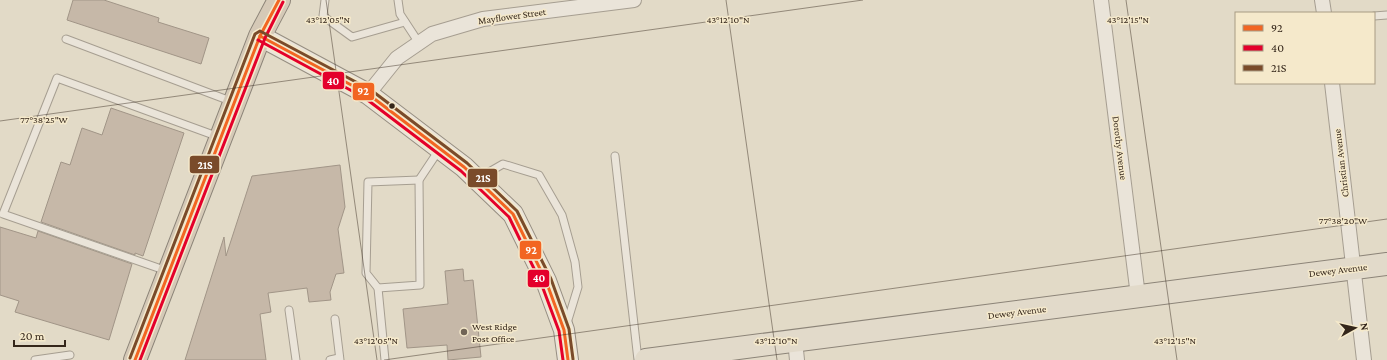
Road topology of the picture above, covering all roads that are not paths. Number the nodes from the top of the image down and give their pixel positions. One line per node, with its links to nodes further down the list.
1 (268, 0): 12 (highway)
2 (279, 0): 12 (highway)
3 (325, 0): 11 (lane)
4 (398, 0): 11 (lane)
5 (634, 0): 14 (street, Mayflower Street)
6 (1101, 0): 27 (street, Dorothy Avenue)
7 (1322, 0): 8 (street)
8 (1324, 12)
9 (1387, 15): 10 (lane)
10 (1375, 16)
11 (405, 22): 14 (lane)
12 (260, 36): 16 (street); 17 (highway)
13 (66, 39): 17 (lane)
14 (419, 43): 16 (street, Mayflower Street)
15 (1332, 84): 24 (street, Christian Avenue)
16 (368, 94): 19 (street)
17 (234, 102): 18 (highway)
18 (220, 138): 25 (highway); 25 (lane)
19 (440, 148): 21 (street); 22 (lane)
20 (615, 156): 40 (lane)
21 (477, 179): 30 (street); 30 (lane)
22 (419, 180): 26 (lane); 26 (lane)
23 (1387, 264): 24 (main road, Dewey Avenue)
24 (1353, 268): 27 (main road, Dewey Avenue); 42 (street, Christian Avenue)
25 (169, 272): 35 (highway)
26 (378, 288): 38 (lane)
27 (1138, 296): 31 (main road, Dewey Avenue)
28 (289, 310): 36 (lane)
29 (335, 319): 33 (lane)
30 (564, 330): 39 (street)
31 (796, 350): 41 (main road, Dewey Avenue)
32 (70, 355): 34 (lane)
33 (339, 359): 37 (lane)
34 (35, 360)
35 (135, 360)
36 (296, 360)
37 (330, 360)
38 (385, 360)
39 (568, 360)
40 (638, 360)
41 (646, 360)
42 (1364, 360)

